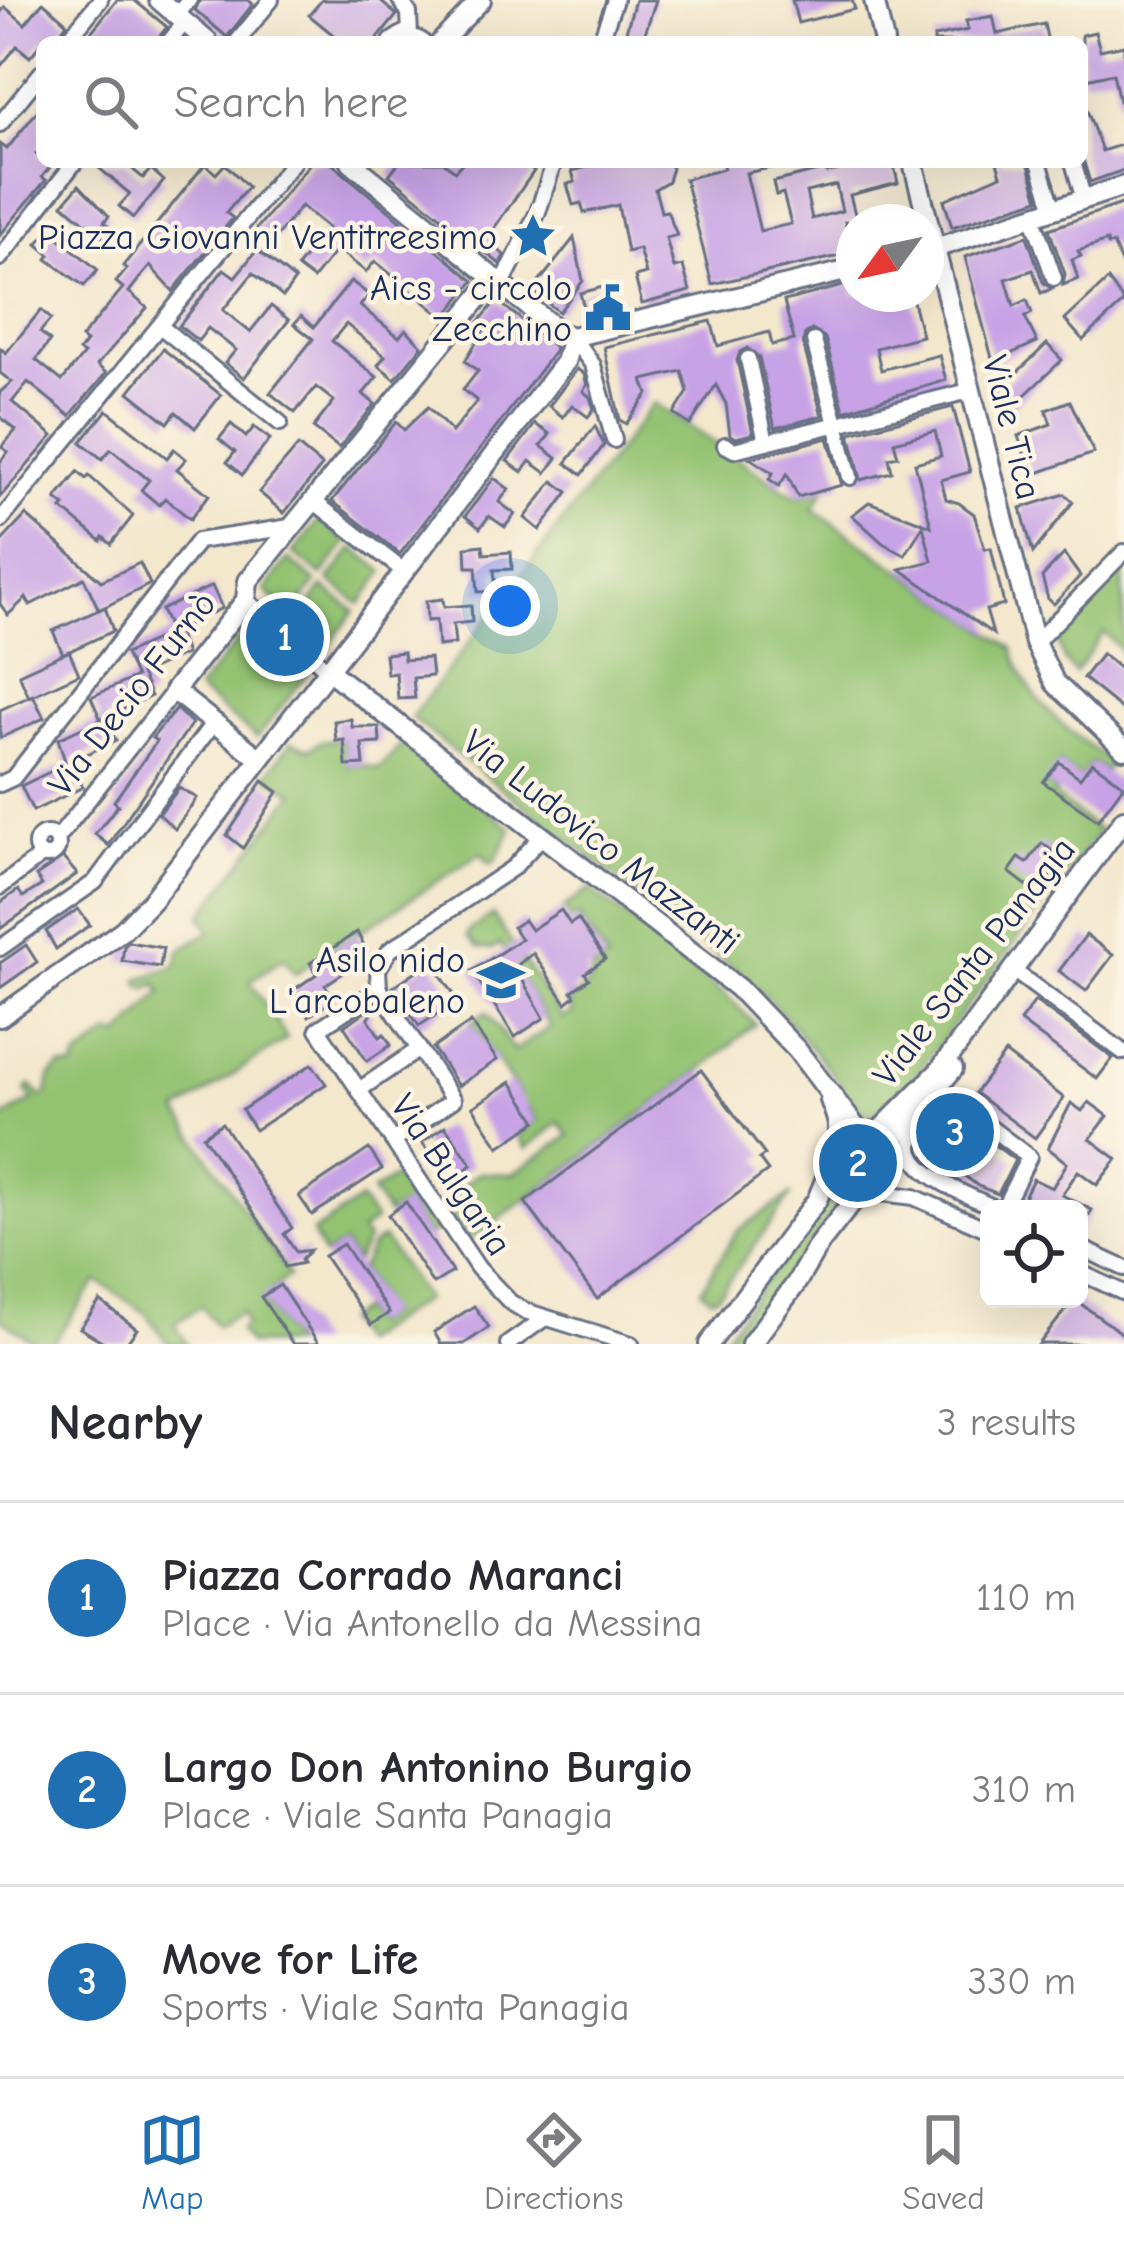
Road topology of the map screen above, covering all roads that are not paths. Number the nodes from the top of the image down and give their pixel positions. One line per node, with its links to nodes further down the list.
1 (100, 0): 9 (street)
2 (159, 0): 8 (street)
3 (400, 0): 11 (street)
4 (481, 0): 12 (street)
5 (874, 0): 14 (street)
6 (266, 2): 10 (street)
7 (614, 3): 13 (street)
8 (184, 13)
9 (71, 36)
10 (241, 36)
11 (404, 36)
12 (449, 36)
13 (602, 36)
14 (883, 36)
15 (36, 79): 16 (street)
16 (0, 124)
17 (70, 168): 30 (street)
18 (288, 168): 35 (street)
19 (358, 168): 33 (street)
20 (549, 168): 33 (street)
21 (914, 168): 26 (street, Viale Tica)
22 (1041, 168): 27 (street)
23 (1075, 168): 25 (street)
24 (1124, 186): 25 (street)
25 (1084, 200): 27 (street)
26 (921, 204)
27 (1054, 210): 28 (street)
28 (1033, 218): 29 (street); 32 (street)
29 (944, 246)
30 (0, 258)
31 (836, 272): 36 (street)
32 (1054, 278)
33 (499, 281): 36 (street); 46 (street, Via Decio Furnò)
34 (944, 301): 39 (street, Viale Tica)
35 (160, 326): 40 (street); 47 (street)
36 (572, 338): 42 (street); 50 (street)
37 (814, 341): 41 (street)
38 (748, 359): 43 (street)
39 (969, 391): 41 (street); 52 (street, Viale Tica)
40 (280, 423)
41 (836, 424): 43 (street); 45 (street)
42 (614, 440)
43 (766, 442): 44 (street)
44 (725, 445)
45 (850, 477)
46 (312, 500): 48 (street, Via Decio Furnò); 50 (street)
47 (0, 520)
48 (290, 526): 51 (street, Via Decio Furnò); 60 (street)
49 (1124, 552): 52 (street)
50 (405, 572): 53 (street)
51 (246, 600): 53 (street); 54 (street, Via Decio Furnò)
52 (1035, 643): 55 (street, Viale Tica)
53 (328, 670): 59 (street); 62 (street, Via Ludovico Mazzanti)
54 (174, 691): 56 (street); 64 (street, Via Decio Furnò)
55 (1071, 699): 57 (street); 58 (street)
56 (210, 728): 59 (street); 65 (street)
57 (1124, 732)
58 (1124, 748)
59 (260, 759): 68 (street)
60 (0, 784)
61 (1124, 819): 74 (street, Viale Santa Panagia)
62 (542, 836): 67 (street); 71 (street, Via Ludovico Mazzanti)
63 (1124, 839): 66 (street, Viale Santa Panagia)
64 (0, 887)
65 (0, 948)
66 (1022, 976): 70 (street); 73 (street, Viale Santa Panagia)
67 (379, 989): 69 (street); 72 (street, Via Bulgaria)
68 (0, 1017)
69 (419, 1049): 72 (street); 75 (street)
70 (1123, 1052)
71 (820, 1080): 74 (street, Via Ludovico Mazzanti); 76 (street)
72 (359, 1090): 75 (street, Via Bulgaria)
73 (933, 1095): 77 (street, Viale Santa Panagia); 79 (street); 83 (street)
74 (865, 1134): 76 (street); 77 (street)
75 (393, 1141): 90 (street, Via Bulgaria)
76 (837, 1141): 78 (street)
77 (889, 1159): 80 (street); 81 (street)
78 (828, 1173): 80 (street); 93 (street)
79 (964, 1193): 82 (street); 84 (street)
80 (865, 1194): 81 (street); 94 (street)
81 (914, 1197): 84 (street)
82 (980, 1200)
83 (1005, 1200)
84 (953, 1214): 85 (street)
85 (980, 1226)
86 (1088, 1251): 87 (street)
87 (1124, 1268)
88 (1088, 1276): 89 (street)
89 (1123, 1290)
90 (545, 1318): 91 (street); 92 (street, Via Bulgaria)
91 (508, 1344)
92 (631, 1344)
93 (709, 1344)
94 (751, 1344)

